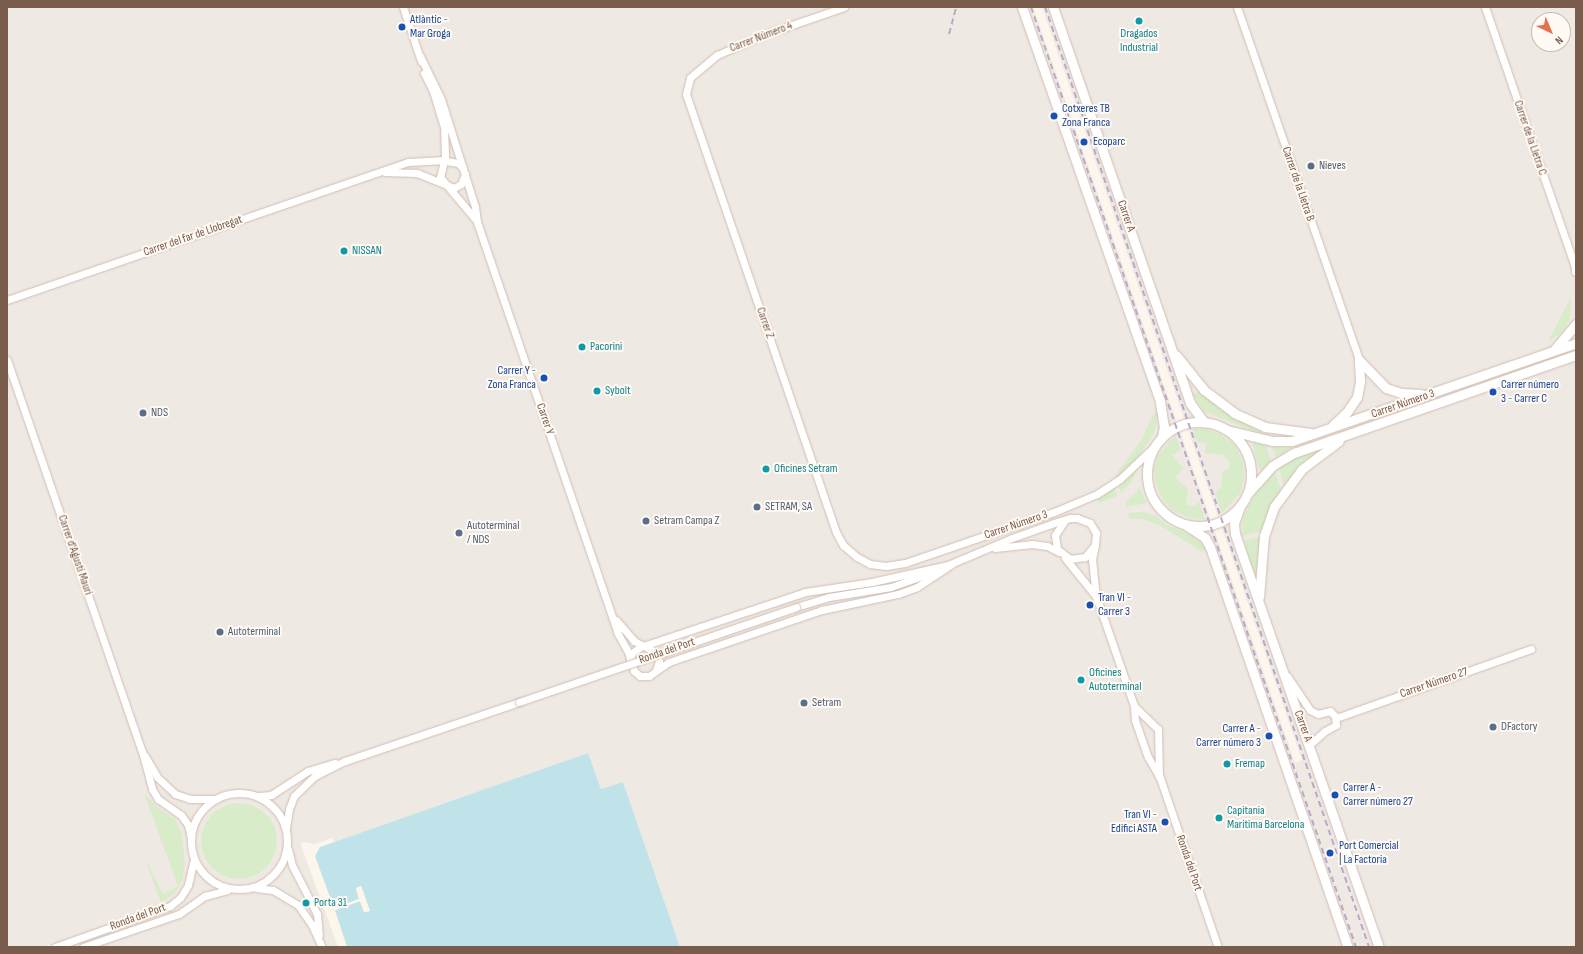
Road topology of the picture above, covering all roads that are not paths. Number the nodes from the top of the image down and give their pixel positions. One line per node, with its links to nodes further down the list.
1 (403, 7): 7 (street)
2 (844, 7): 8 (street, Carrer Número 4)
3 (1022, 7): 31 (main road)
4 (1053, 7): 20 (main road, Carrer A)
5 (1237, 7): 24 (street, Carrer de la Lletra B)
6 (1485, 7): 16 (street, Carrer de la Lletra C)
7 (420, 56): 9 (street); 13 (street)
8 (688, 83): 39 (street, Carrer Z)
9 (444, 160): 10 (street); 11 (street); 12 (street, Carrer del far de Llobregat)
10 (455, 162): 11 (street); 13 (street)
11 (442, 169): 14 (street)
12 (379, 172): 14 (street); 17 (street, Carrer del far de Llobregat)
13 (465, 172): 14 (street); 15 (street)
14 (445, 185): 15 (street)
15 (477, 222): 43 (street, Carrer Y)
16 (1576, 270)
17 (7, 300)
18 (1576, 324): 21 (main road)
19 (1576, 343): 21 (main road, Carrer Número 3)
20 (1170, 346): 26 (main road, Carrer A); 29 (main road)
21 (1550, 352): 25 (main road, Carrer Número 3)
22 (1576, 355): 30 (main road, Carrer Número 3)
23 (7, 360): 52 (street, Carrer d'Agustí Mauri)
24 (1359, 360): 25 (main road); 27 (main road)
25 (1430, 394): 27 (main road, Carrer Número 3)
26 (1204, 422): 28 (main road); 31 (main road)
27 (1330, 429): 29 (main road, Carrer Número 3)
28 (1226, 430): 29 (main road, Carrer Número 3); 32 (main road)
29 (1316, 433)
30 (1344, 437): 32 (main road, Carrer Número 3); 42 (main road)
31 (1160, 440): 35 (main road); 39 (street, Carrer Número 3)
32 (1248, 493): 33 (main road)
33 (1240, 506): 35 (main road); 42 (main road, Carrer A)
34 (1065, 520): 36 (street); 37 (street); 38 (street)
35 (1186, 525): 68 (main road)
36 (1095, 545): 38 (street); 41 (street)
37 (990, 550): 38 (street, Carrer Número 3); 40 (street, Ronda del Port)
38 (1062, 555): 41 (street)
39 (857, 558)
40 (952, 564): 44 (street); 47 (street); 53 (street, Ronda del Port, bridge)
41 (1096, 596): 49 (street, Ronda del Port)
42 (1259, 602): 48 (main road, Carrer A)
43 (613, 615): 44 (street); 46 (street)
44 (646, 646): 46 (street); 47 (street)
45 (1531, 649): 50 (street, Carrer Número 27)
46 (630, 660): 47 (street)
47 (655, 672)
48 (1283, 672): 50 (street); 51 (main road, Carrer A)
49 (1134, 706): 54 (street, Ronda del Port); 54 (street, Ronda del Port)
50 (1336, 718): 51 (street)
51 (1309, 744): 69 (main road, Carrer A)
52 (142, 751): 56 (street); 58 (street)
53 (345, 761): 55 (street); 57 (street)
54 (1160, 778): 67 (street, Ronda del Port)
55 (256, 796): 56 (street); 57 (street)
56 (215, 799): 58 (street)
57 (286, 834): 59 (street)
58 (191, 838): 60 (street)
59 (287, 844): 61 (street); 63 (street)
60 (194, 859): 62 (street); 64 (street, Ronda del Port)
61 (251, 888): 62 (street); 63 (street)
62 (231, 889): 65 (street, Ronda del Port)
63 (319, 938): 66 (street)
64 (55, 947)
65 (83, 947)
66 (322, 947)
67 (1218, 947)
68 (1348, 947)
69 (1379, 947)

